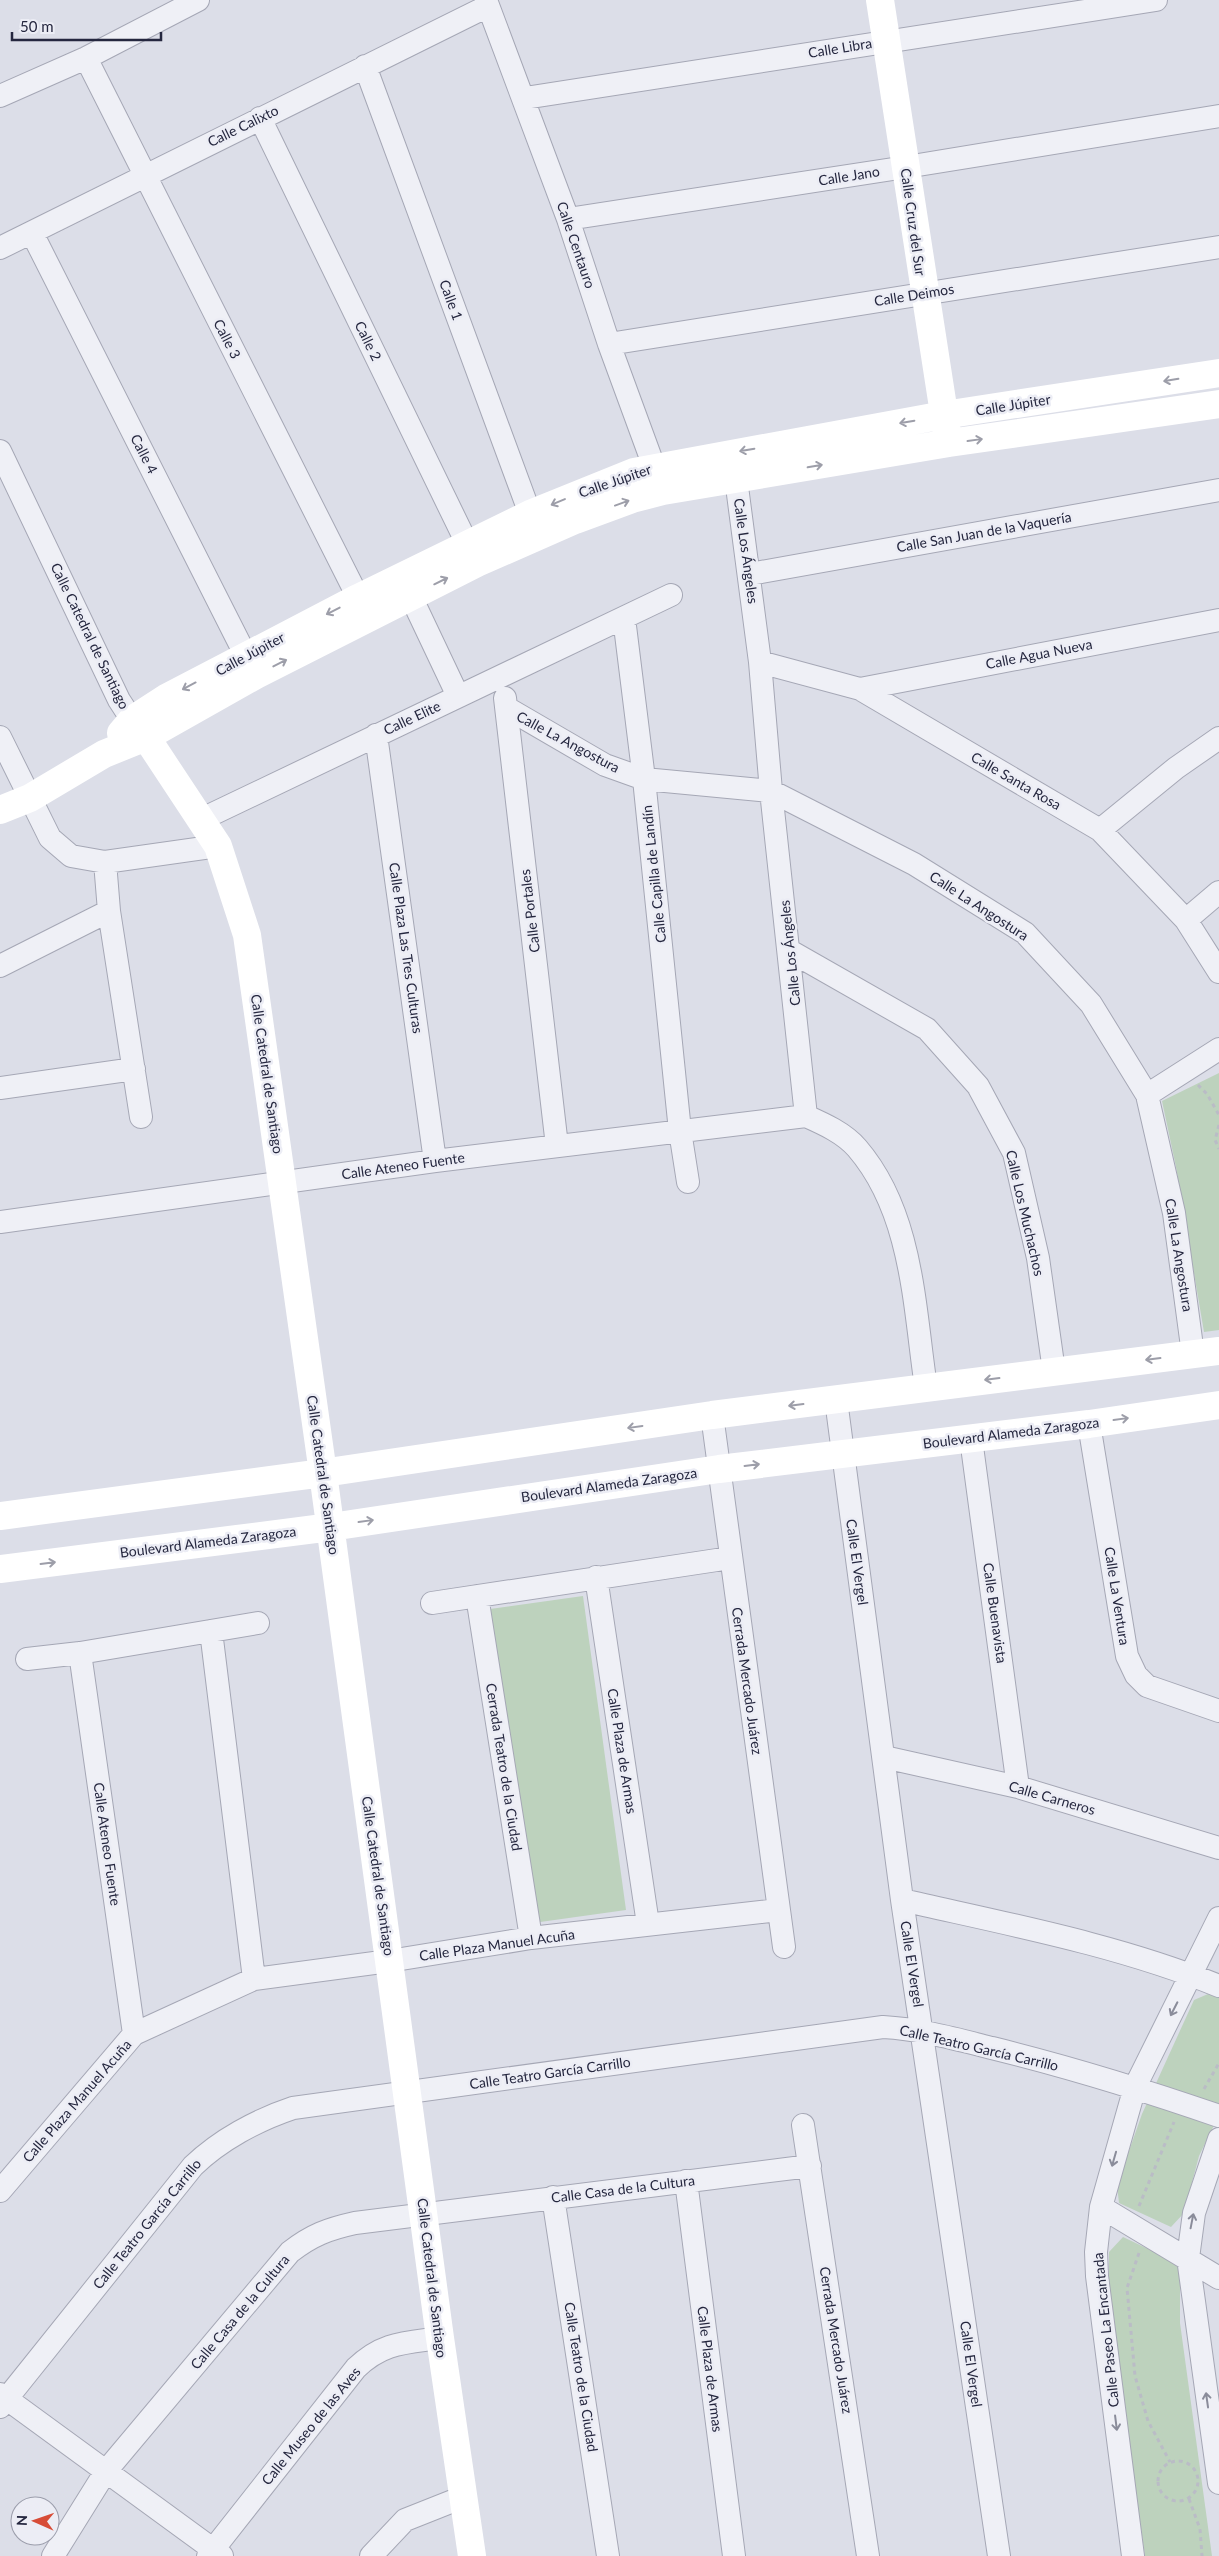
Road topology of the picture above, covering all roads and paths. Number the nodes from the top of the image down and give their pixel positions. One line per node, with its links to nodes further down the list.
1 (198, 0): 6 (street)
2 (880, 0): 5 (street, Calle Cruz del Sur)
3 (1156, 0): 5 (street, Calle Libra)
4 (487, 3): 7 (street, Calle Calixto); 9 (street, Calle Centauro)
5 (886, 41): 9 (street, Calle Libra); 12 (street, Calle Cruz del Sur)
6 (86, 58): 8 (street); 13 (street, Calle 3)
7 (365, 66): 11 (street, Calle Calixto); 28 (street, Calle 1)
8 (0, 96)
9 (525, 98): 14 (street, Calle Centauro)
10 (1219, 116): 12 (street, Calle Jano)
11 (260, 118): 13 (street, Calle Calixto); 29 (street, Calle 2)
12 (906, 167): 14 (street, Calle Jano); 18 (street, Calle Cruz del Sur)
13 (144, 175): 15 (street, Calle Calixto); 33 (street, Calle 3)
14 (568, 219): 19 (street, Calle Centauro)
15 (32, 233): 17 (street, Calle Calixto); 37 (street, Calle 4)
16 (1219, 247): 18 (street, Calle Deimos)
17 (0, 248)
18 (924, 293): 19 (street, Calle Deimos); 22 (street, Calle Cruz del Sur)
19 (609, 344): 25 (street, Calle Centauro)
20 (1219, 373): 22 (street, Calle Júpiter, one-way to 22)
21 (1219, 404): 23 (street, Calle Júpiter, one-way to 21)
22 (944, 415): 23 (street, Calle Cruz del Sur); 25 (street, Calle Júpiter, one-way to 25)
23 (949, 443): 26 (street, Calle Júpiter, one-way to 23)
24 (0, 451): 42 (street, Calle Catedral de Santiago)
25 (658, 479): 26 (street, Calle Júpiter); 28 (street, Calle Júpiter)
26 (736, 479): 30 (street, Calle Los Ángeles)
27 (1219, 490): 30 (street, Calle San Juan de la Vaquería)
28 (534, 524): 29 (street, Calle Júpiter)
29 (472, 553): 31 (street, Calle Júpiter)
30 (750, 574): 36 (street, Calle Los Ángeles)
31 (406, 586): 33 (street, Calle Júpiter); 40 (street)
32 (671, 595): 34 (street, Calle Elite)
33 (363, 608): 37 (street, Calle Júpiter)
34 (624, 618): 38 (street, Calle Elite); 46 (street, Calle Capilla de Landín)
35 (1219, 620): 39 (street, Calle Agua Nueva)
36 (760, 662): 39 (street, Calle Santa Rosa); 47 (street, Calle Los Ángeles)
37 (250, 665): 42 (street, Calle Júpiter)
38 (501, 677): 40 (street, Calle Elite); 41 (street, Calle Portales)
39 (860, 689): 51 (street, Calle Santa Rosa)
40 (458, 696): 43 (street, Calle Elite)
41 (507, 708): 46 (street, Calle La Angostura); 70 (street, Calle Portales)
42 (139, 728): 48 (street, Calle Júpiter); 50 (street, Calle Catedral de Santiago)
43 (376, 735): 50 (street, Calle Elite); 72 (street, Calle Plaza Las Tres Culturas)
44 (0, 737): 48 (street)
45 (1219, 738): 51 (street)
46 (644, 779): 47 (street, Calle La Angostura); 69 (street, Calle Capilla de Landín)
47 (771, 791): 57 (street, Calle Los Ángeles); 64 (street, Calle La Angostura)
48 (30, 798): 49 (street, Calle Júpiter); 53 (street)
49 (0, 810)
50 (200, 820): 52 (street, Calle Catedral de Santiago)
51 (1100, 830): 56 (street, Calle Santa Rosa)
52 (218, 846): 53 (street); 73 (street, Calle Catedral de Santiago)
53 (105, 862): 55 (street)
54 (1219, 892): 56 (street)
55 (109, 911): 58 (street); 61 (street)
56 (1186, 920): 59 (street, Calle Santa Rosa)
57 (790, 951): 66 (street, Calle Los Ángeles); 77 (street, Calle Los Muchachos)
58 (0, 966)
59 (1219, 972)
60 (1219, 1049): 62 (street)
61 (134, 1069): 63 (street); 67 (street)
62 (1183, 1072): 64 (street); 65 (path)
63 (0, 1088)
64 (1147, 1095): 76 (street, Calle La Angostura)
65 (1219, 1115)
66 (806, 1116): 69 (street, Calle Ateneo Fuente); 78 (street)
67 (141, 1117)
68 (1219, 1125): 71 (path)
69 (680, 1131): 70 (street, Calle Ateneo Fuente); 74 (street, Calle Capilla de Landín)
70 (557, 1146): 72 (street, Calle Ateneo Fuente)
71 (1219, 1149)
72 (435, 1161): 73 (street, Calle Ateneo Fuente)
73 (282, 1182): 75 (street, Calle Ateneo Fuente); 86 (street, Calle Catedral de Santiago)
74 (688, 1182)
75 (0, 1222)
76 (1206, 1353): 77 (street, one-way to 77)
77 (1054, 1371): 78 (street, one-way to 78)
78 (926, 1387): 79 (street)
79 (836, 1400): 81 (street, one-way to 81); 84 (street, Calle El Vergel)
80 (1219, 1405): 82 (street, Boulevard Alameda Zaragoza, one-way to 80)
81 (712, 1415): 85 (street, Cerrada Mercado Juárez); 86 (street, one-way to 86)
82 (1089, 1424): 83 (street, Boulevard Alameda Zaragoza); 98 (street, Calle La Ventura)
83 (971, 1439): 84 (street, Boulevard Alameda Zaragoza); 100 (street, Calle Buenavista)
84 (843, 1454): 85 (street, Boulevard Alameda Zaragoza, one-way to 84); 99 (street, Calle El Vergel)
85 (719, 1469): 88 (street, Boulevard Alameda Zaragoza, one-way to 85); 89 (street, Cerrada Mercado Juárez)
86 (324, 1473): 87 (street); 88 (street, Calle Catedral de Santiago)
87 (0, 1516)
88 (331, 1526): 90 (street, Boulevard Alameda Zaragoza, one-way to 88); 108 (street, Calle Catedral de Santiago)
89 (730, 1558): 91 (street); 103 (street, Cerrada Mercado Juárez)
90 (0, 1569)
91 (596, 1577): 92 (street); 105 (street, Calle Plaza de Armas)
92 (477, 1596): 93 (street); 106 (street, Cerrada Teatro de la Ciudad)
93 (432, 1603)
94 (258, 1623): 95 (street)
95 (211, 1631): 96 (street); 110 (street)
96 (80, 1654): 97 (street); 113 (street, Calle Ateneo Fuente)
97 (27, 1659)
98 (1219, 1711)
99 (884, 1757): 100 (street, Calle Carneros); 102 (street, Calle El Vergel)
100 (1018, 1787): 101 (street, Calle Carneros)
101 (1219, 1848)
102 (902, 1900): 109 (street); 112 (street, Calle El Vergel)
103 (778, 1910): 105 (street, Calle Plaza Manuel Acuña); 107 (street, Cerrada Mercado Juárez)
104 (1219, 1918): 109 (street, Calle Paseo La Encantada)
105 (648, 1924): 106 (street, Calle Plaza Manuel Acuña)
106 (531, 1938): 108 (street, Calle Plaza Manuel Acuña)
107 (784, 1947)
108 (389, 1961): 110 (street, Calle Plaza Manuel Acuña); 116 (street, Calle Catedral de Santiago)
109 (1192, 1975): 111 (street); 115 (street, Calle Paseo La Encantada, one-way to 115)
110 (254, 1979): 113 (street, Calle Plaza Manuel Acuña)
111 (1219, 1986)
112 (922, 2031): 115 (street, Calle Teatro García Carrillo); 116 (street, Calle Teatro García Carrillo); 144 (street, Calle El Vergel)
113 (134, 2034): 123 (street, Calle Plaza Manuel Acuña)
114 (1219, 2064): 117 (path)
115 (1135, 2087): 117 (street, Calle Teatro García Carrillo); 125 (street, Calle Paseo La Encantada, one-way to 125)
116 (408, 2093): 126 (street, Calle Catedral de Santiago); 131 (street, Calle Teatro García Carrillo)
117 (1184, 2104): 118 (street, Calle Teatro García Carrillo); 127 (path)
118 (1219, 2116)
119 (803, 2125): 121 (street, Cerrada Mercado Juárez)
120 (1219, 2139): 128 (street, one-way to 120)
121 (810, 2166): 122 (street, Calle Casa de la Cultura); 143 (street, Cerrada Mercado Juárez)
122 (686, 2181): 124 (street, Calle Casa de la Cultura); 142 (street, Calle Plaza de Armas)
123 (0, 2191)
124 (553, 2197): 126 (street, Calle Casa de la Cultura); 141 (street, Calle Teatro de la Ciudad)
125 (1101, 2208): 127 (street); 145 (street, Calle Paseo La Encantada, one-way to 145)
126 (424, 2214): 130 (street, Calle Catedral de Santiago); 133 (street, Calle Casa de la Cultura)
127 (1140, 2230): 128 (street); 132 (path)
128 (1188, 2258): 129 (street); 134 (street, one-way to 128)
129 (1219, 2278)
130 (440, 2338): 135 (street, Calle Catedral de Santiago); 137 (street, Calle Museo de las Aves)
131 (2, 2400): 133 (street)
132 (1170, 2462): 136 (path); 136 (path)
133 (106, 2472): 137 (street); 138 (street, Calle Casa de la Cultura)
134 (1219, 2482)
135 (463, 2497): 139 (street); 140 (street, Calle Catedral de Santiago)
136 (1189, 2498): 146 (path)
137 (215, 2554)
138 (53, 2556)
139 (372, 2556)
140 (472, 2556)
141 (608, 2556)
142 (734, 2556)
143 (868, 2556)
144 (999, 2556)
145 (1134, 2556)
146 (1202, 2556)

